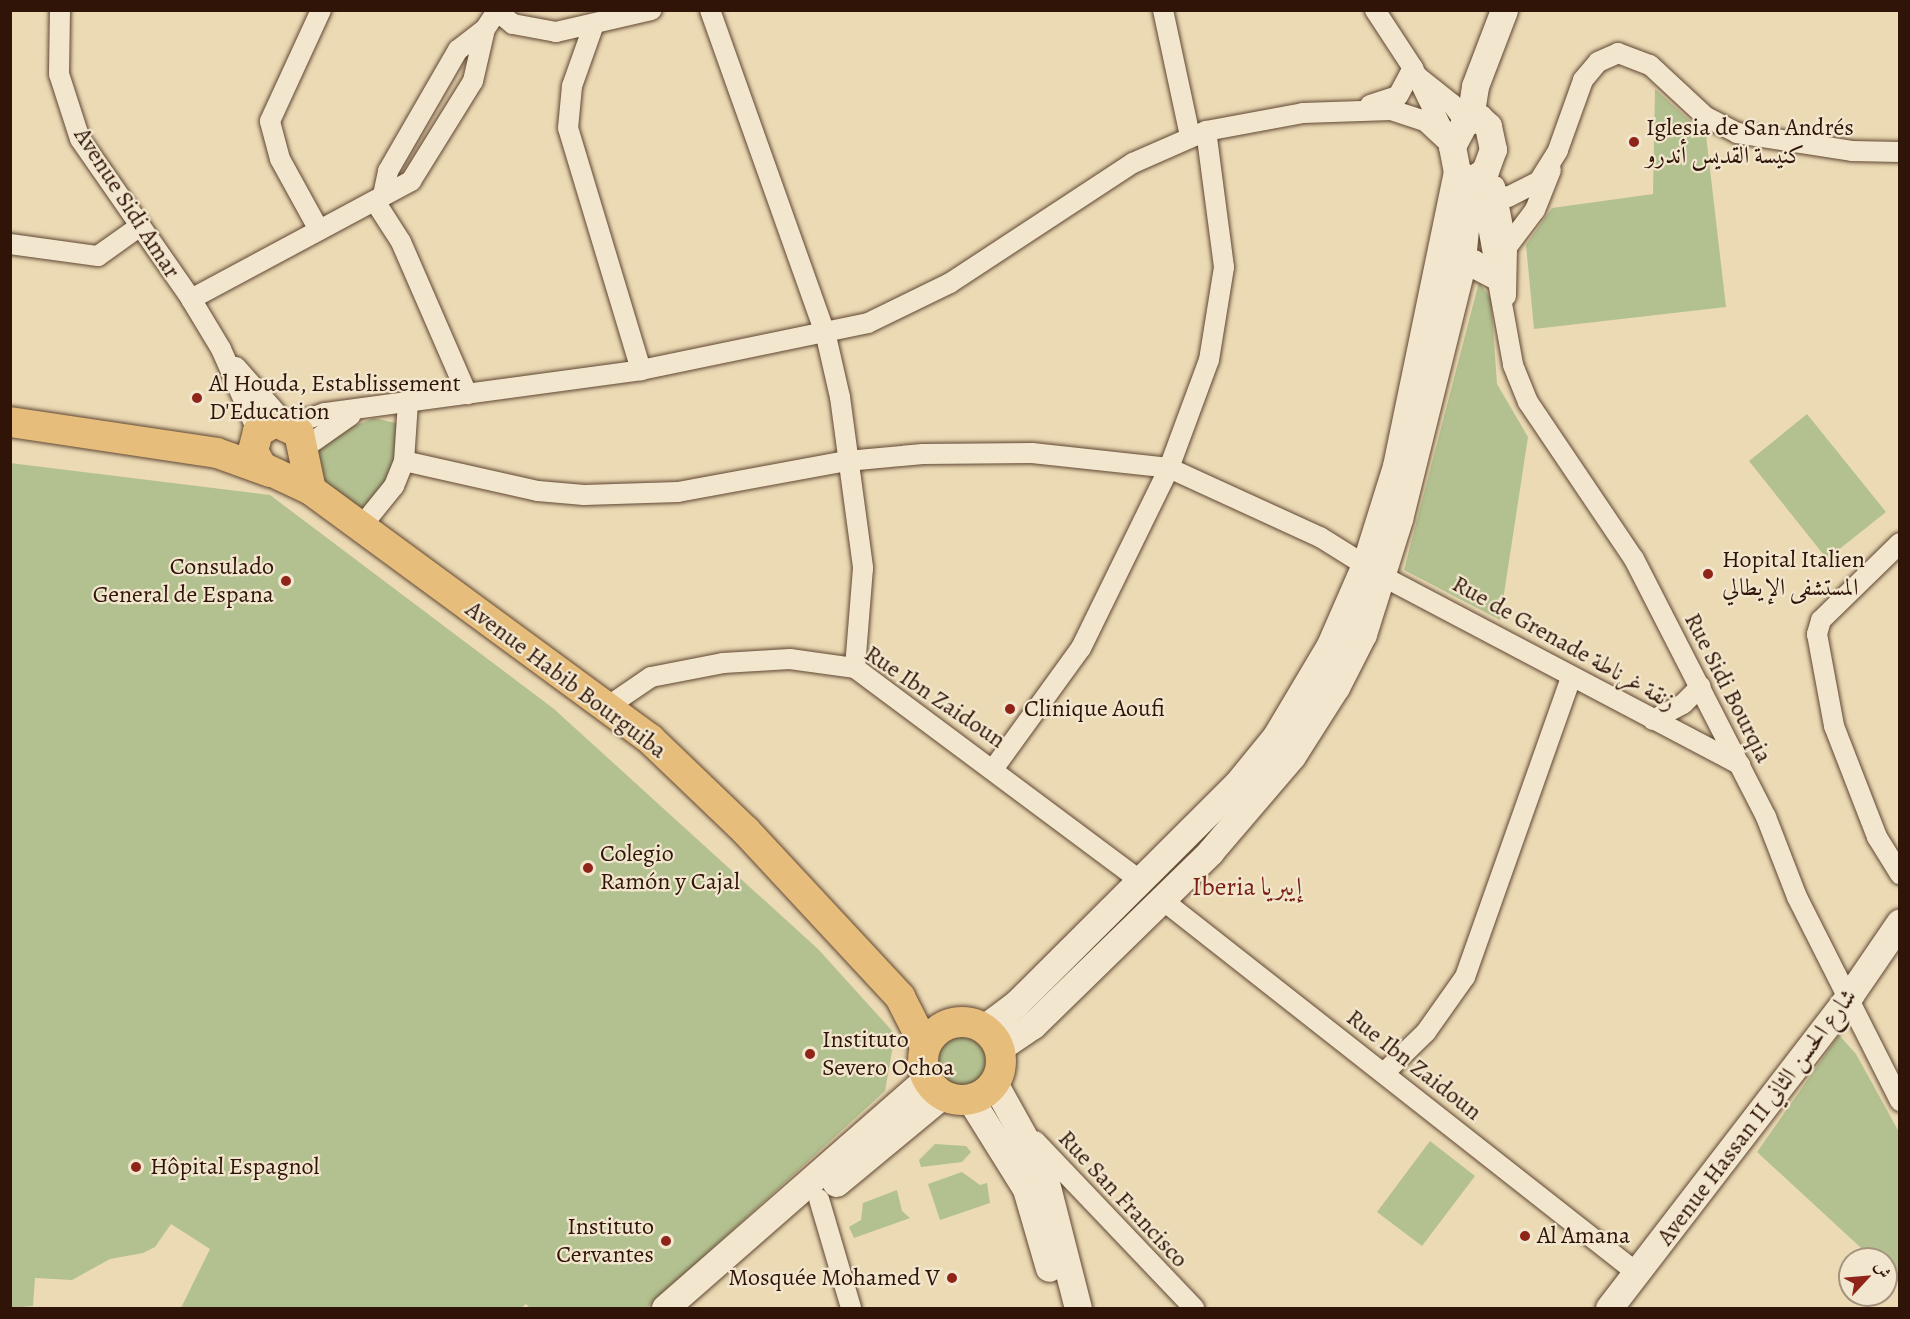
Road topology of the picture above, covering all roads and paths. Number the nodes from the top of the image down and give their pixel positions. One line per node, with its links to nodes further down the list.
1 (60, 10): 18 (street, Avenue Sidi Amar)
2 (321, 10): 19 (street)
3 (651, 10): 9 (street)
4 (710, 10): 26 (street)
5 (1163, 10): 13 (street)
6 (1375, 10): 11 (street)
7 (1504, 10): 16 (main road)
8 (498, 11): 9 (street); 10 (street)
9 (592, 27): 28 (street)
10 (485, 29): 17 (street); 17 (street)
11 (1415, 72): 12 (street); 16 (street)
12 (1353, 109): 13 (street); 16 (street)
13 (1198, 133): 26 (street); 37 (street)
14 (1899, 152): 15 (street)
15 (1553, 158): 16 (street); 21 (street)
16 (1473, 159): 21 (street, Rue Sidi Bourqia); 22 (main road); 23 (street, Rue Sidi Bourqia); 42 (main road)
17 (380, 199): 19 (street); 29 (street)
18 (140, 226): 20 (street); 24 (street, Avenue Sidi Amar)
19 (319, 230): 24 (street)
20 (10, 244)
21 (1507, 247): 25 (street, Rue Sidi Bourqia)
22 (1461, 269): 23 (main road); 42 (main road)
23 (1496, 276): 25 (street, Rue Sidi Bourqia)
24 (191, 299): 27 (street, Avenue Sidi Amar)
25 (1505, 308): 45 (street, Rue Sidi Bourqia)
26 (826, 336): 28 (street); 36 (street)
27 (221, 349): 33 (street, Avenue Sidi Amar); 33 (street, Avenue Sidi Amar)
28 (641, 370): 29 (street)
29 (467, 394): 30 (street)
30 (408, 402): 31 (street); 35 (street)
31 (359, 411): 33 (street); 33 (street)
32 (10, 422): 34 (main road, Avenue Habib Bourguiba)
33 (284, 437): 34 (main road, Avenue Habib Bourguiba); 38 (main road); 38 (main road); 39 (main road)
34 (217, 453): 38 (main road, Avenue Habib Bourguiba)
35 (404, 461): 36 (street, Rue de Grenade زنقة غرناطة); 40 (street)
36 (847, 461): 37 (street, Rue de Grenade زنقة غرناطة); 43 (street)
37 (1169, 468): 42 (street, Rue de Grenade زنقة غرناطة); 49 (street)
38 (274, 473): 39 (main road, Avenue Habib Bourguiba)
39 (311, 490): 40 (main road, Avenue Habib Bourguiba)
40 (360, 528): 46 (main road, Avenue Habib Bourguiba)
41 (1899, 543): 50 (street)
42 (1375, 571): 44 (street, Rue de Grenade زنقة غرناطة); 51 (main road); 52 (main road)
43 (855, 668): 46 (street, Rue Ibn Zaidoun); 49 (street, Rue Ibn Zaidoun)
44 (1571, 677): 47 (street, Rue de Grenade زنقة غرناطة); 59 (street)
45 (1701, 686): 47 (street); 48 (street, Rue Sidi Bourqia)
46 (607, 707): 55 (main road, Avenue Habib Bourguiba)
47 (1653, 720): 48 (street, Rue de Grenade زنقة غرناطة)
48 (1740, 765): 54 (street, Rue Sidi Bourqia)
49 (994, 768): 51 (street, Rue Ibn Zaidoun)
50 (1899, 874)
51 (1138, 879): 57 (main road)
52 (1160, 898): 57 (main road); 59 (street, Rue Ibn Zaidoun)
53 (1899, 922): 54 (main road, Avenue Hassan II شارع الحسن الثاني)
54 (1850, 995): 62 (street, Rue Sidi Bourqia); 65 (main road, Avenue Hassan II شارع الحسن الثاني)
55 (900, 997): 56 (main road, Avenue Habib Bourguiba); 58 (main road, Avenue Habib Bourguiba)
56 (950, 1023): 57 (main road); 58 (main road)
57 (992, 1038): 60 (main road)
58 (925, 1046): 61 (main road)
59 (1384, 1073): 65 (street, Rue Ibn Zaidoun)
60 (994, 1083): 61 (main road); 63 (main road)
61 (946, 1092): 64 (main road); 66 (main road); 69 (main road)
62 (1899, 1101)
63 (1017, 1121): 70 (main road); 71 (street, Rue San Francisco)
64 (819, 1199): 67 (main road); 68 (street)
65 (1637, 1273): 72 (main road, Avenue Hassan II شارع الحسن الثاني)
66 (665, 1308)
67 (689, 1308)
68 (851, 1308)
69 (1061, 1308)
70 (1078, 1308)
71 (1194, 1308)
72 (1609, 1308)

